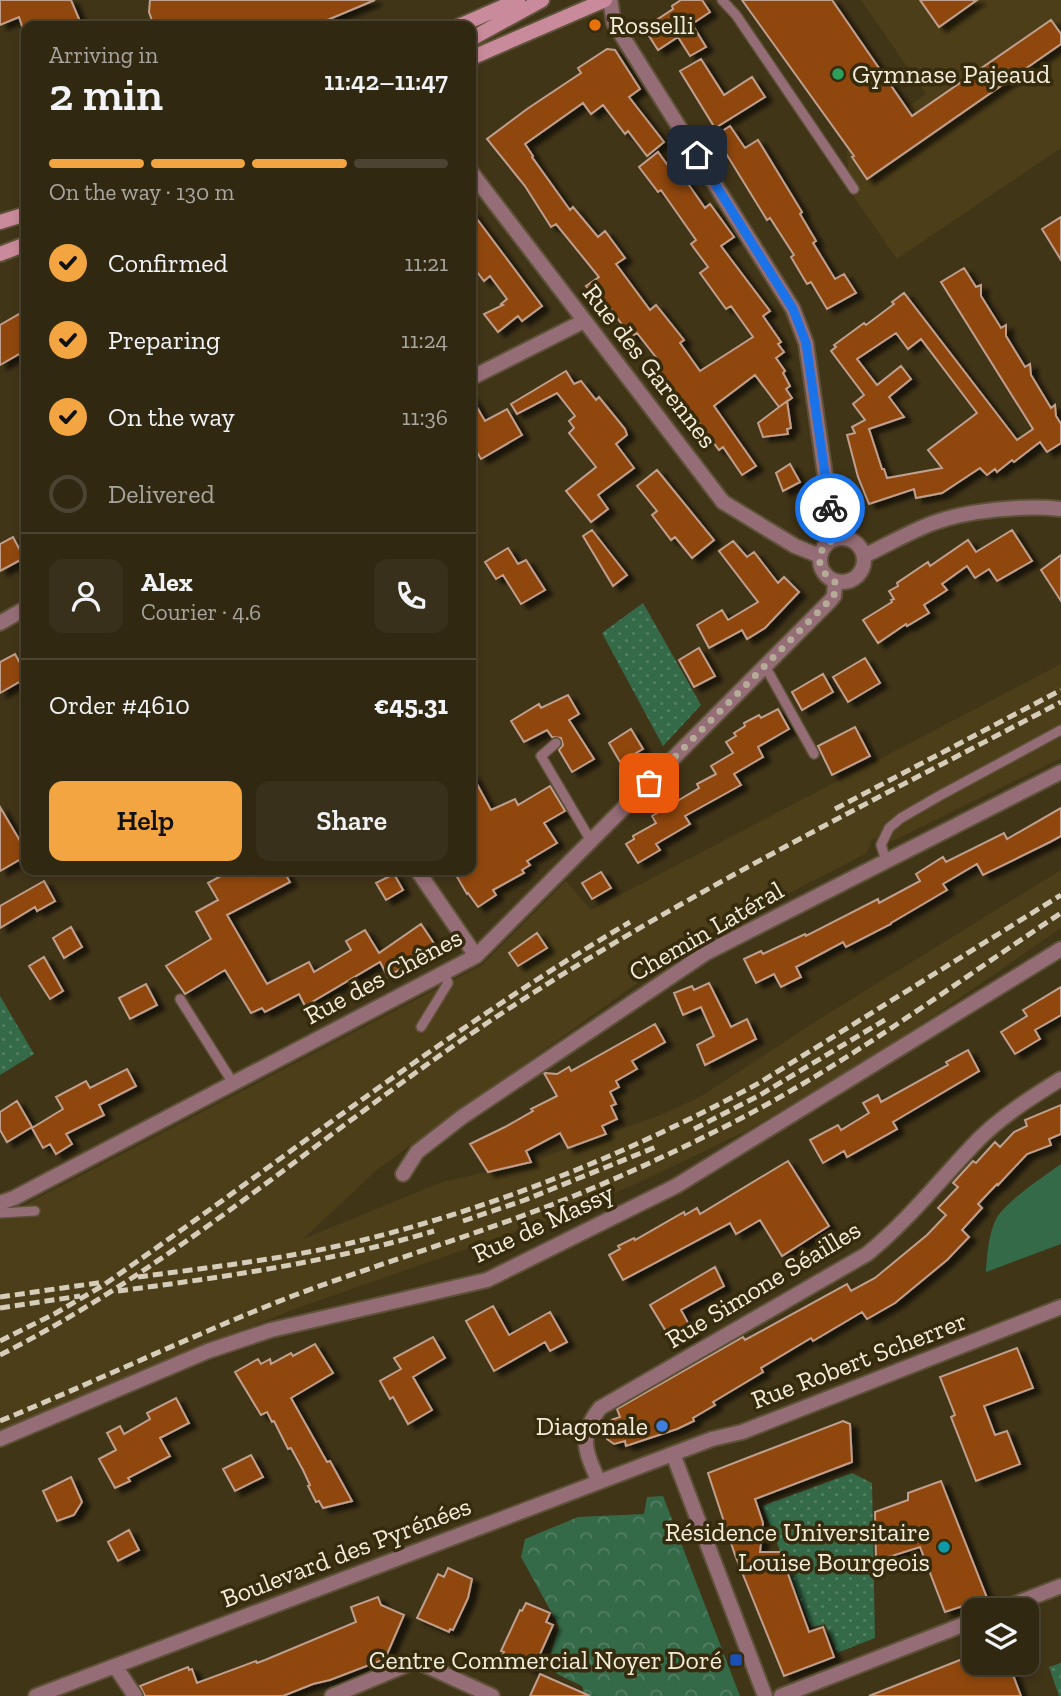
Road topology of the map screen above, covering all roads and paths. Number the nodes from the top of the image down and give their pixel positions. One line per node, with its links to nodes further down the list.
1 (518, 0): 5 (main road)
2 (542, 0): 6 (main road)
3 (608, 0): 7 (main road); 17 (street)
4 (722, 0): 9 (lane)
5 (470, 21)
6 (476, 36)
7 (476, 56)
8 (476, 179): 14 (street, Rue des Garennes)
9 (854, 189)
10 (21, 216): 11 (main road)
11 (0, 222)
12 (21, 246): 13 (main road)
13 (0, 254)
14 (584, 321): 15 (street); 18 (street, Rue des Garennes)
15 (476, 375)
16 (1061, 509): 19 (street)
17 (838, 538): 18 (street); 19 (street)
18 (820, 556): 20 (street)
19 (864, 556): 20 (street)
20 (835, 582): 23 (street, Rue des Chênes)
21 (21, 611): 22 (street)
22 (0, 623)
23 (765, 666): 26 (lane); 28 (street, Rue des Chênes)
24 (1061, 730): 29 (lane)
25 (556, 743): 28 (lane)
26 (814, 754)
27 (1061, 772): 29 (street, Chemin Latéral)
28 (591, 841): 32 (street, Rue des Chênes)
29 (886, 860): 38 (street, Chemin Latéral)
30 (420, 875): 32 (street)
31 (1061, 949): 43 (street, Rue de Massy)
32 (476, 956): 33 (street, Rue des Chênes)
33 (444, 973): 35 (lane); 37 (street, Rue des Chênes)
34 (180, 999): 37 (lane)
35 (421, 1027)
36 (1061, 1079): 45 (street, Rue Simone Séailles)
37 (233, 1083): 39 (street, Rue des Chênes)
38 (403, 1174)
39 (0, 1203)
40 (36, 1211): 41 (lane)
41 (0, 1213)
42 (1061, 1307): 44 (street, Rue Robert Scherrer)
43 (0, 1438)
44 (673, 1454): 45 (street, Boulevard des Pyrénées); 54 (street)
45 (599, 1482): 49 (street, Boulevard des Pyrénées)
46 (1061, 1586): 47 (street)
47 (1030, 1598)
48 (962, 1625): 55 (street)
49 (116, 1666): 50 (street, Boulevard des Pyrénées); 51 (street)
50 (36, 1696)
51 (135, 1696)
52 (332, 1696): 53 (street)
53 (492, 1696)
54 (765, 1696)
55 (781, 1696)

